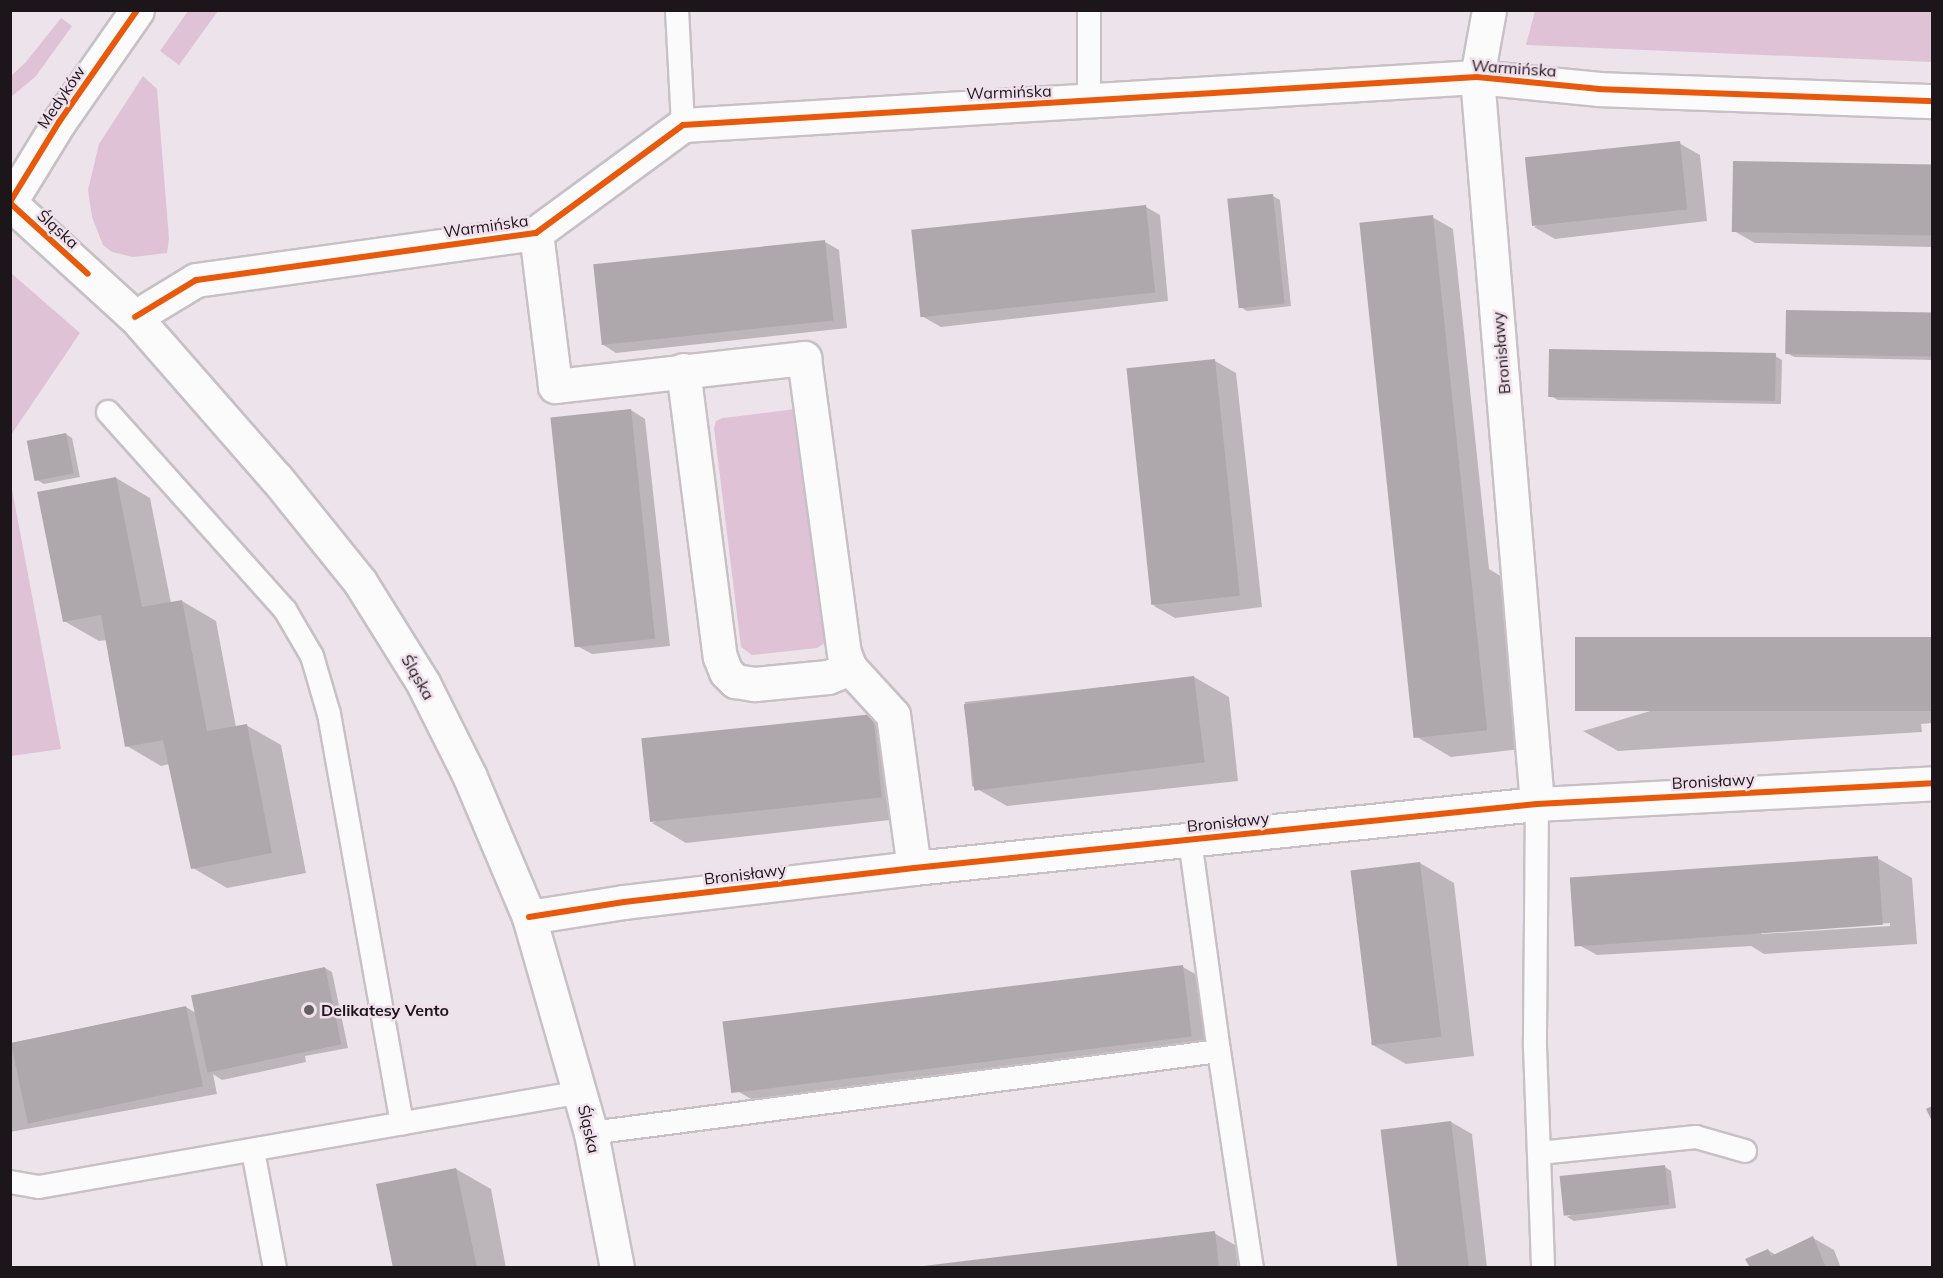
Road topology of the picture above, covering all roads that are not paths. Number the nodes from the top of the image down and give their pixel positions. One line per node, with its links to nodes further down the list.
1 (137, 10): 9 (street, Medyków)
2 (677, 10): 8 (lane)
3 (1089, 10): 7 (lane)
4 (1489, 10): 5 (street, Bronisławy)
5 (1477, 77): 6 (street, Warmińska); 7 (street, Warmińska); 16 (street, Bronisławy)
6 (1932, 101)
7 (1089, 102): 8 (street, Warmińska)
8 (682, 125): 10 (street, Warmińska)
9 (10, 203): 11 (street, Śląska)
10 (536, 233): 11 (street, Warmińska); 12 (street)
11 (135, 317): 19 (street, Śląska)
12 (684, 369): 14 (street); 14 (street)
13 (108, 412): 22 (lane)
14 (850, 668): 18 (street)
15 (1932, 783): 16 (street, Bronisławy)
16 (1537, 804): 17 (street, Bronisławy); 26 (lane, Bronisławy)
17 (1190, 840): 18 (street, Bronisławy); 20 (lane, Bronisławy)
18 (914, 868): 19 (street, Bronisławy)
19 (529, 917): 21 (street, Śląska)
20 (1219, 1051): 23 (lane); 30 (lane, Bronisławy)
21 (581, 1092): 22 (lane); 23 (street, Śląska)
22 (402, 1124): 24 (lane)
23 (591, 1133): 29 (street, Śląska)
24 (253, 1151): 27 (lane); 28 (lane)
25 (1745, 1151): 26 (lane)
26 (1539, 1154): 31 (lane, Bronisławy)
27 (10, 1182)
28 (275, 1268)
29 (617, 1268)
30 (1252, 1268)
31 (1543, 1268)

